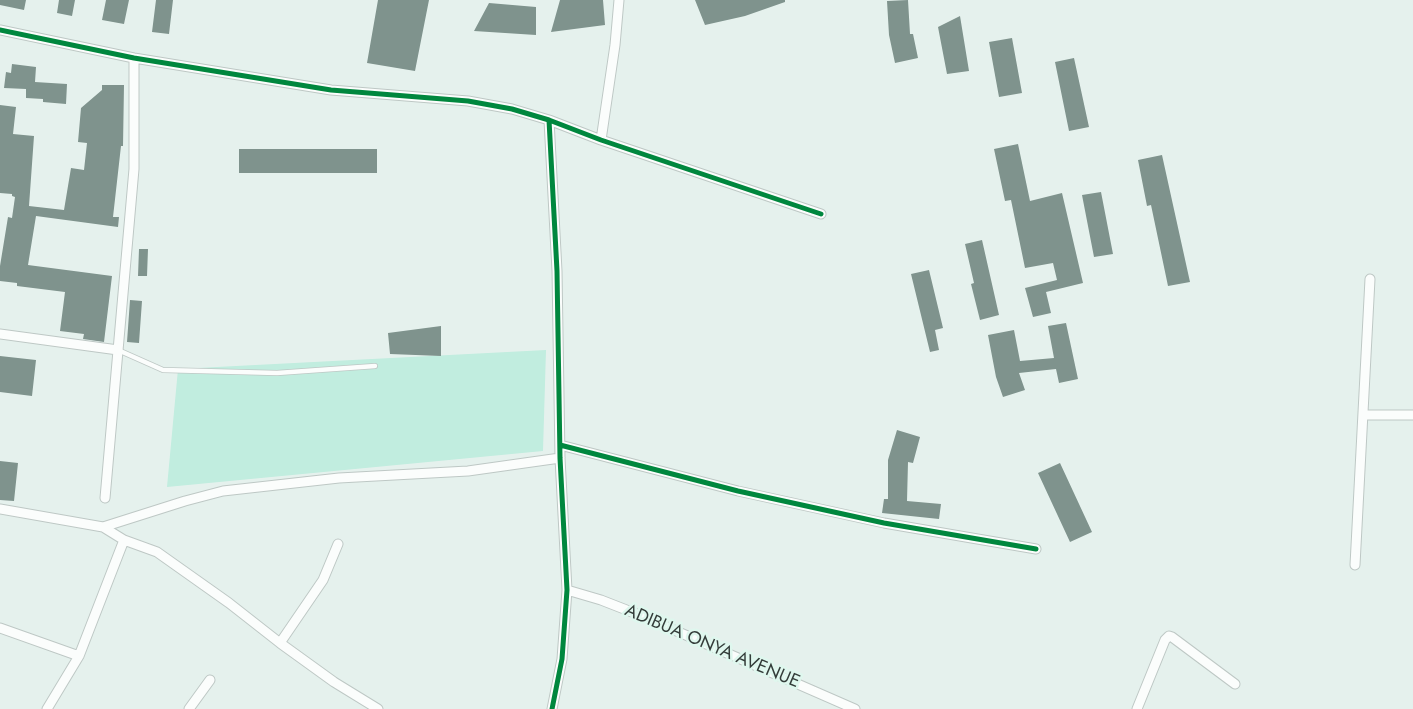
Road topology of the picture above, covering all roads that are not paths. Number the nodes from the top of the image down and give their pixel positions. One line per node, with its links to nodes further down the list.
1 (619, 0): 5 (street)
2 (0, 30): 3 (street)
3 (134, 58): 4 (street); 9 (street)
4 (549, 120): 5 (street); 13 (street)
5 (601, 140): 6 (street)
6 (821, 214)
7 (1370, 279): 11 (street)
8 (0, 334): 9 (street)
9 (118, 350): 10 (lane); 15 (street)
10 (375, 366)
11 (1363, 415): 12 (street); 21 (street)
12 (1413, 415)
13 (560, 445): 14 (street); 20 (street)
14 (560, 458): 17 (street); 22 (street)
15 (105, 498)
16 (0, 510): 17 (street)
17 (103, 527): 18 (street)
18 (124, 540): 24 (street); 25 (street)
19 (338, 544): 24 (street)
20 (1036, 549)
21 (1355, 565)
22 (567, 590): 31 (street); 32 (street, ADIBUA ONYA AVENUE)
23 (0, 628): 25 (street)
24 (280, 643): 30 (street)
25 (79, 656): 28 (street)
26 (210, 680): 29 (street)
27 (1235, 684): 33 (street)
28 (47, 709)
29 (189, 709)
30 (378, 709)
31 (552, 709)
32 (855, 709)
33 (1137, 709)

